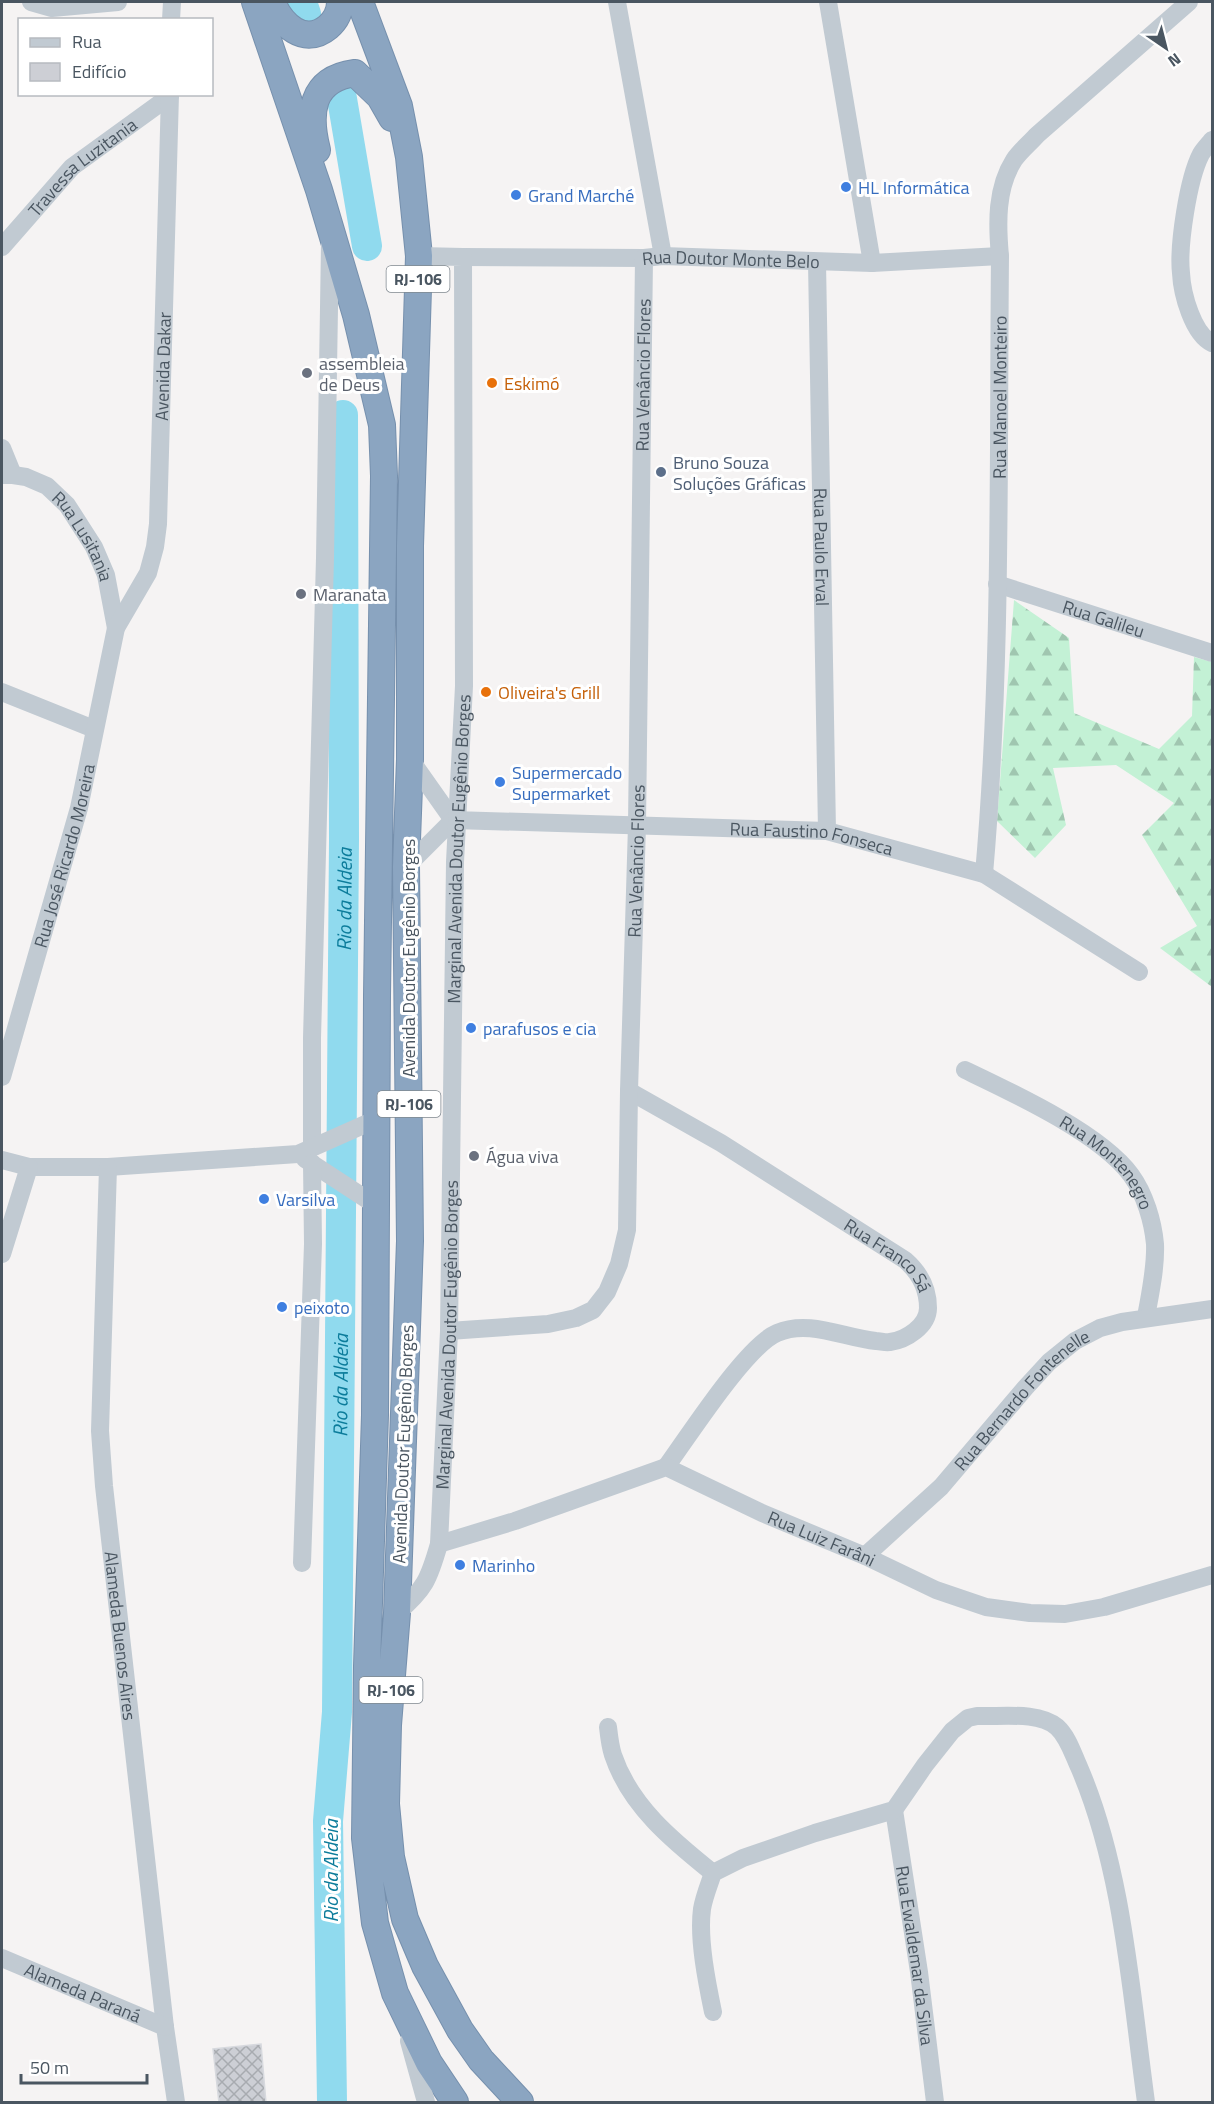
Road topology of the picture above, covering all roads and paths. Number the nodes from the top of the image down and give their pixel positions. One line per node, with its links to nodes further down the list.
1 (31, 2): 2 (street)
2 (118, 2)
3 (172, 2): 11 (street)
4 (255, 2): 16 (highway, Avenida Doutor Eugênio Borges / RJ-106)
5 (272, 2): 6 (highway)
6 (340, 2)
7 (360, 2): 15 (highway, Avenida Doutor Eugênio Borges / RJ-106)
8 (617, 2): 19 (street)
9 (828, 2): 24 (street)
10 (1189, 2): 20 (street, Rua Manoel Monteiro)
11 (171, 18)
12 (169, 96): 17 (street, Travessa Luzitania)
13 (170, 96): 30 (street, Avenida Dakar)
14 (1212, 140): 25 (street)
15 (409, 157): 18 (highway, Avenida Doutor Eugênio Borges / RJ-106); 26 (highway)
16 (330, 225): 26 (highway, Avenida Doutor Eugênio Borges / RJ-106); 45 (street, Avenida Doutor Eugênio Borges)
17 (2, 246)
18 (419, 256): 21 (street); 34 (highway, Avenida Doutor Eugênio Borges / RJ-106)
19 (663, 256): 22 (street, Rua Doutor Monte Belo); 23 (street, Rua Doutor Monte Belo)
20 (1000, 256): 24 (street, Rua Doutor Monte Belo); 29 (street, Rua Manoel Monteiro)
21 (463, 258): 22 (street, Rua Doutor Monte Belo); 35 (street, Marginal Avenida Doutor Eugênio Borges)
22 (644, 258): 36 (street, Rua Venâncio Flores)
23 (817, 262): 24 (street, Rua Doutor Monte Belo); 37 (street, Rua Paulo Erval)
24 (872, 263)
25 (1212, 343)
26 (381, 425): 44 (highway, Avenida Doutor Eugênio Borges / RJ-106)
27 (2, 448): 28 (street)
28 (7, 475): 30 (street, Rua Lusitania)
29 (997, 584): 31 (street, Rua Galileu); 39 (street, Rua Manoel Monteiro)
30 (116, 628): 33 (street, Rua José Ricardo Moreira)
31 (1212, 653)
32 (2, 693): 33 (street)
33 (94, 729): 42 (street, Rua José Ricardo Moreira)
34 (410, 759): 35 (street); 38 (highway, Avenida Doutor Eugênio Borges / RJ-106)
35 (455, 820): 36 (street, Rua Faustino Fonseca); 38 (street); 53 (street, Marginal Avenida Doutor Eugênio Borges)
36 (637, 825): 37 (street, Rua Faustino Fonseca); 43 (street, Rua Venâncio Flores)
37 (826, 831): 39 (street, Rua Faustino Fonseca)
38 (406, 867): 59 (highway, Avenida Doutor Eugênio Borges / RJ-106)
39 (984, 874): 40 (street, Rua Faustino Fonseca)
40 (1139, 972)
41 (965, 1070): 52 (street, Rua Montenegro)
42 (2, 1077)
43 (628, 1091): 53 (street, Rua Venâncio Flores); 54 (street, Rua Franco Sá)
44 (368, 1123): 45 (street); 49 (highway, Avenida Doutor Eugênio Borges / RJ-106)
45 (313, 1156): 48 (street); 49 (street); 57 (street, Avenida Doutor Eugênio Borges)
46 (2, 1160): 47 (street)
47 (29, 1167): 48 (street); 50 (street)
48 (108, 1167): 65 (street, Alameda Buenos Aires)
49 (376, 1206): 66 (highway, Avenida Doutor Eugênio Borges / RJ-106)
50 (2, 1254)
51 (1212, 1309): 52 (street, Rua Bernardo Fontenelle)
52 (1146, 1317): 56 (street, Rua Bernardo Fontenelle)
53 (449, 1330): 55 (street, Marginal Avenida Doutor Eugênio Borges)
54 (666, 1467): 55 (street); 56 (street, Rua Luiz Farâni)
55 (440, 1544): 59 (street, Marginal Avenida Doutor Eugênio Borges)
56 (864, 1556): 58 (street, Rua Luiz Farâni)
57 (303, 1563)
58 (1212, 1575)
59 (397, 1613): 68 (highway, Avenida Doutor Eugênio Borges / RJ-106)
60 (608, 1727): 62 (street)
61 (894, 1810): 62 (street); 69 (street, Rua Ewaldemar da Silva); 70 (street)
62 (713, 1873): 64 (street)
63 (2, 1959): 65 (street, Alameda Paraná)
64 (713, 2012)
65 (165, 2027): 67 (street, Alameda Buenos Aires)
66 (438, 2099)
67 (176, 2103)
68 (520, 2103)
69 (935, 2103)
70 (1146, 2103)

